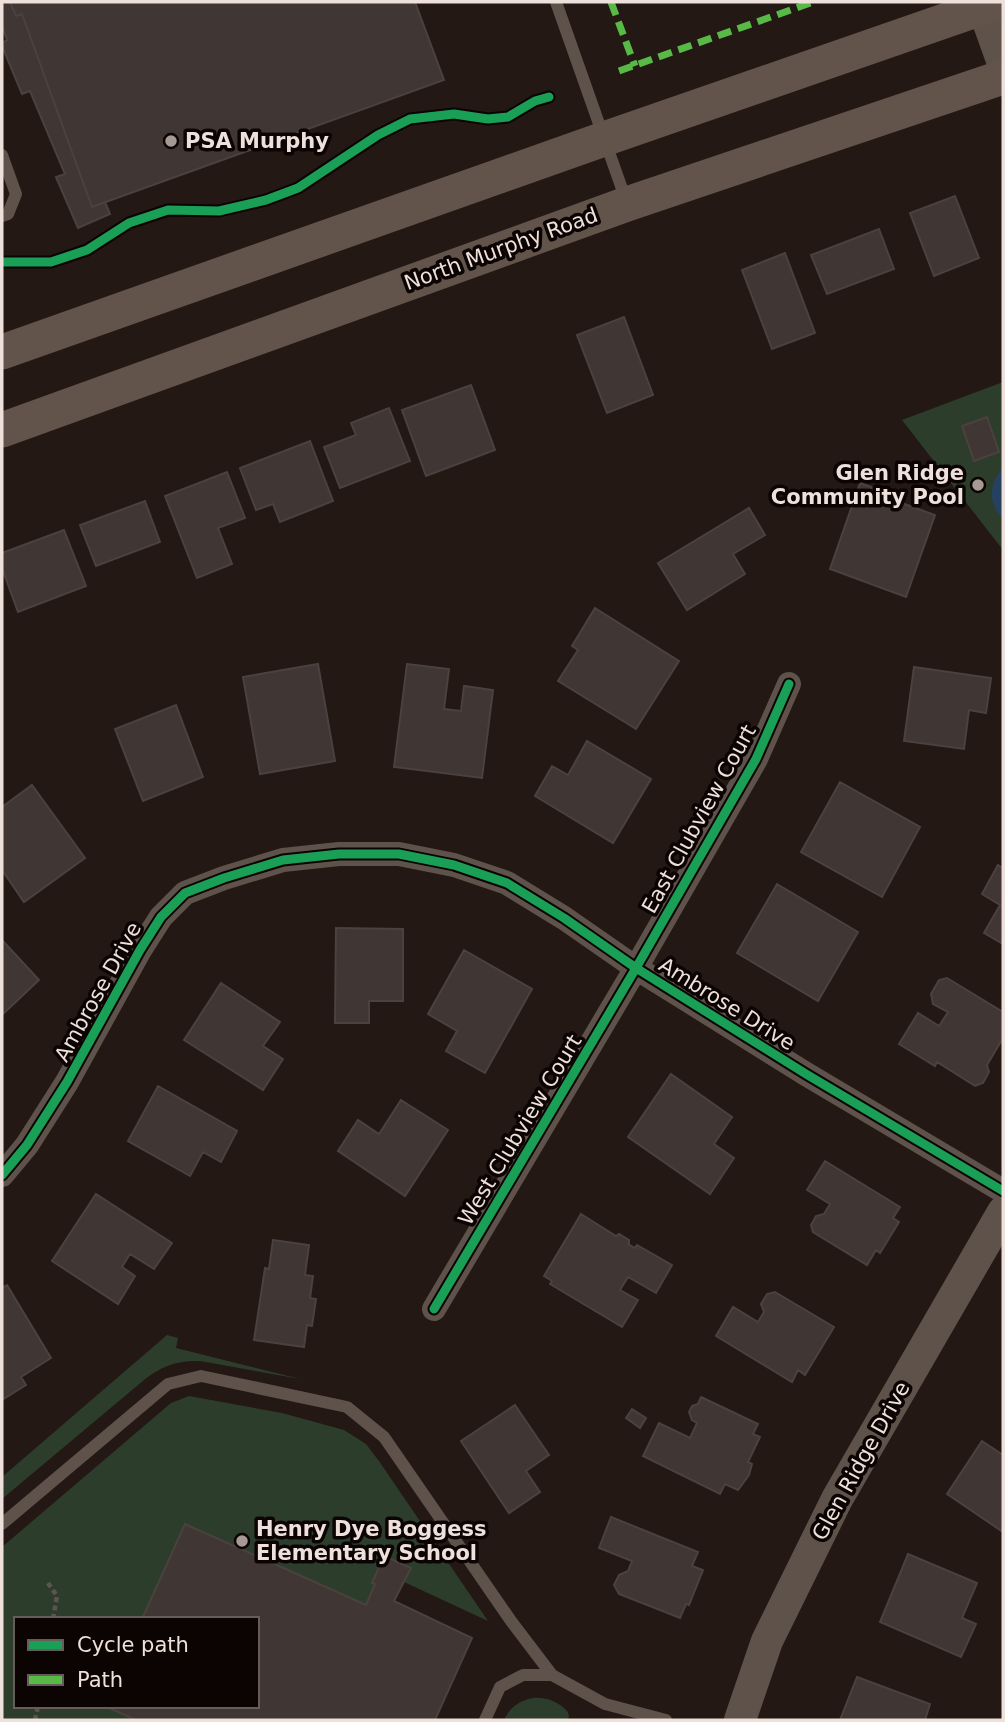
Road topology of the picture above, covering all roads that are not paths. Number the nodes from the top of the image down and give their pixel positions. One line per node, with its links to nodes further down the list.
1 (556, 2): 5 (lane)
2 (991, 4): 3 (street); 5 (main road)
3 (1003, 63)
4 (1003, 77): 7 (main road, North Murphy Road)
5 (604, 138): 7 (lane); 9 (main road)
6 (2, 155): 8 (lane)
7 (627, 204): 10 (main road, North Murphy Road)
8 (2, 216)
9 (2, 352)
10 (2, 430)
11 (789, 684): 12 (street, East Clubview Court)
12 (636, 968): 13 (street, Ambrose Drive); 14 (street, Ambrose Drive); 16 (street, West Clubview Court)
13 (2, 1175)
14 (1003, 1191)
15 (1003, 1212): 21 (street, Glen Ridge Drive)
16 (434, 1309)
17 (2, 1524): 18 (lane)
18 (552, 1675): 19 (lane); 20 (lane)
19 (485, 1720)
20 (666, 1720)
21 (740, 1720)

